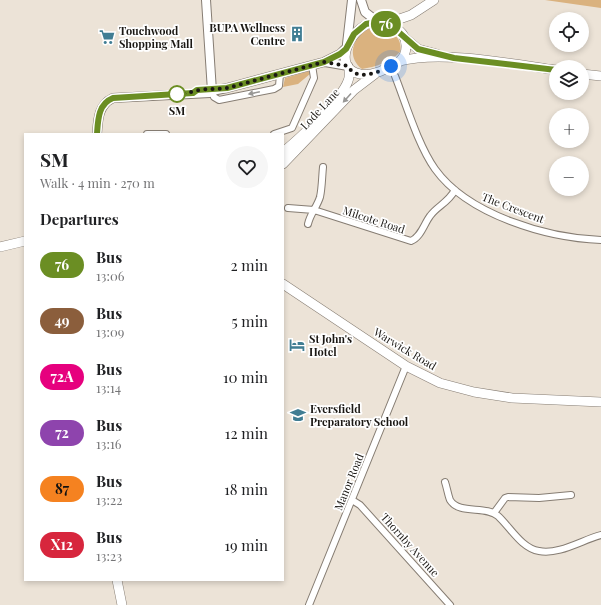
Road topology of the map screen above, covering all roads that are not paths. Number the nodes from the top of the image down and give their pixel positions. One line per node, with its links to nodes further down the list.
1 (206, 0): 22 (street)
2 (348, 0): 7 (street)
3 (352, 0): 7 (street)
4 (361, 0): 8 (street)
5 (434, 0): 6 (main road)
6 (411, 15): 8 (main road); 9 (main road)
7 (350, 16): 10 (street)
8 (382, 23): 9 (main road); 10 (main road)
9 (404, 36): 11 (main road); 12 (main road)
10 (346, 47): 13 (street); 15 (main road)
11 (454, 58): 12 (main road); 16 (main road)
12 (400, 61): 17 (main road)
13 (324, 62): 14 (street); 15 (street)
14 (312, 65): 18 (street); 24 (street)
15 (349, 67): 17 (main road); 25 (main road, Lode Lane)
16 (549, 69)
17 (376, 73): 26 (main road, Lode Lane, one-way to 26)
18 (280, 74): 22 (street); 22 (street, one-way to 22)
19 (589, 75): 21 (main road)
20 (395, 76): 28 (street, The Crescent)
21 (601, 76)
22 (212, 90): 23 (street)
23 (97, 133)
24 (277, 133)
25 (284, 151)
26 (284, 163)
27 (323, 167): 30 (street)
28 (455, 190): 30 (street, Milcote Road); 33 (street, The Crescent)
29 (288, 208): 30 (street, Milcote Road)
30 (314, 210): 31 (street)
31 (308, 224)
32 (24, 237): 34 (main road)
33 (601, 240)
34 (0, 241)
35 (24, 241): 36 (main road)
36 (0, 247)
37 (284, 285): 38 (main road, Warwick Road)
38 (406, 366): 39 (main road, Warwick Road); 42 (street, Manor Road)
39 (601, 402)
40 (445, 482): 43 (street)
41 (571, 495): 43 (street)
42 (352, 500): 47 (street, Manor Road); 48 (street, Thornby Avenue)
43 (494, 513): 44 (street)
44 (601, 535)
45 (117, 581): 46 (main road)
46 (122, 605)
47 (310, 605)
48 (450, 605)

